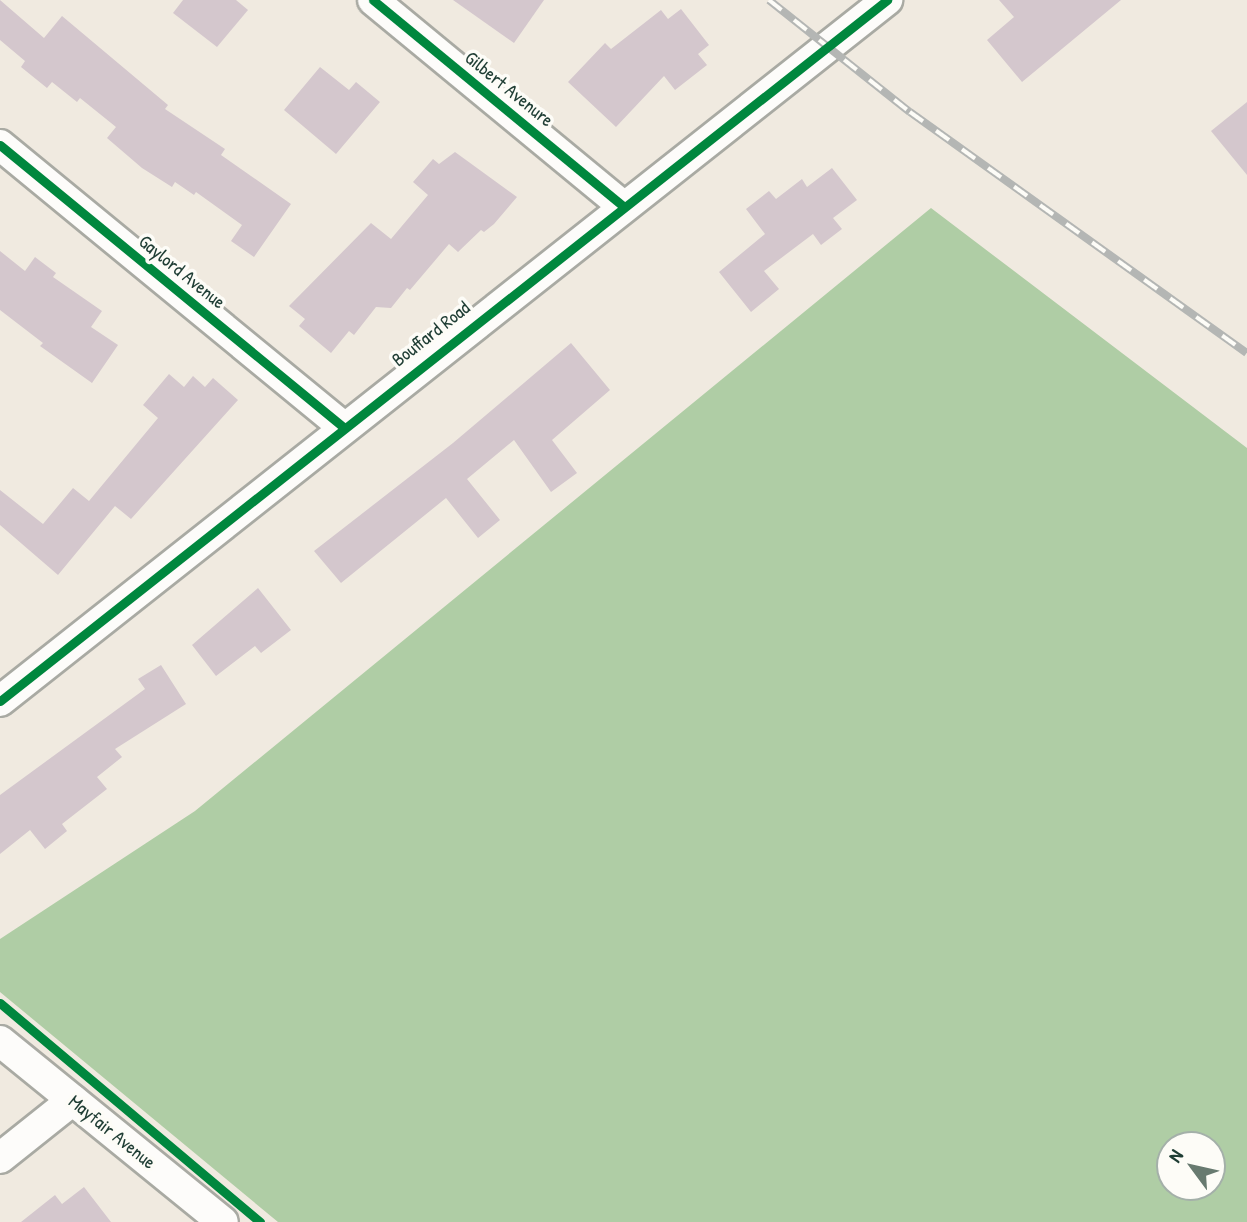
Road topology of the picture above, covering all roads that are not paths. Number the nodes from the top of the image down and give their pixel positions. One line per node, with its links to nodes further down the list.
1 (373, 0): 4 (street, Gilbert Avenure)
2 (887, 0): 4 (street, Bouffard Road)
3 (2, 149): 5 (street, Gaylord Avenue)
4 (622, 205): 5 (street, Bouffard Road)
5 (342, 426): 6 (street, Bouffard Road)
6 (0, 701)
7 (0, 1041): 8 (street, Mayfair Avenue)
8 (73, 1100): 9 (street); 10 (street, Mayfair Avenue)
9 (0, 1158)
10 (223, 1222)

